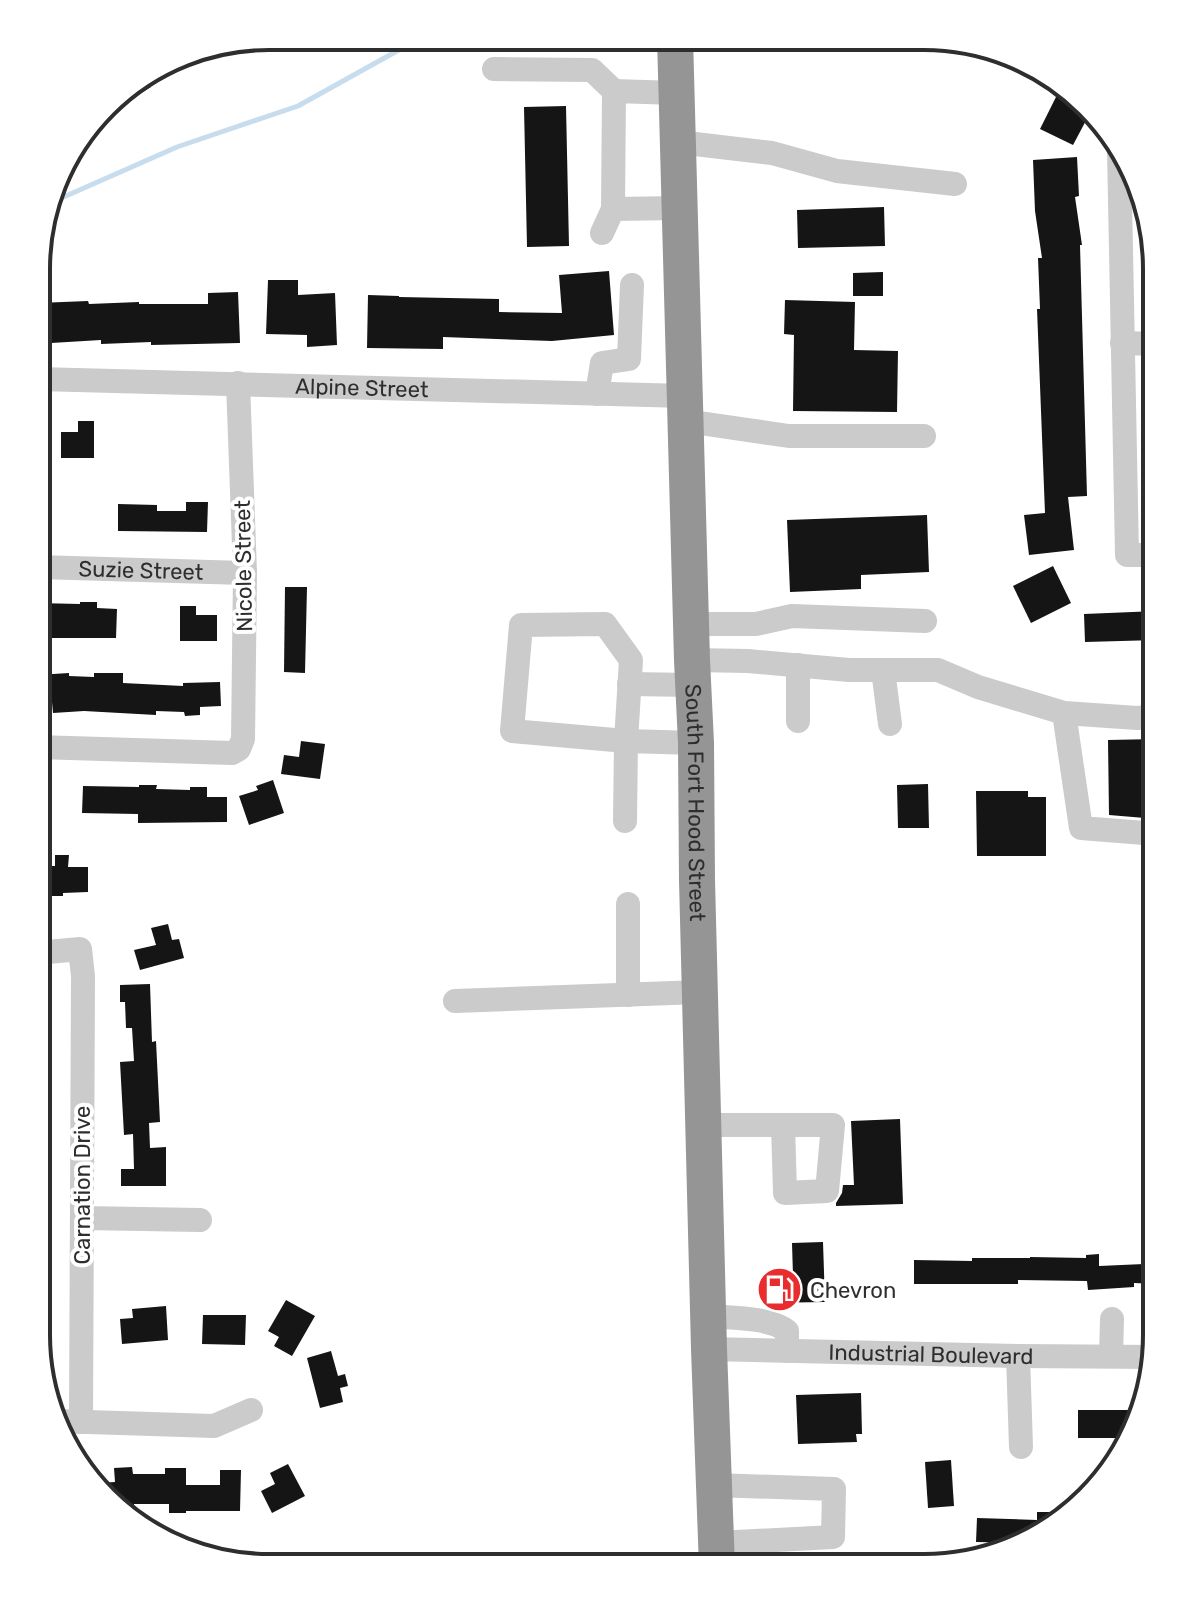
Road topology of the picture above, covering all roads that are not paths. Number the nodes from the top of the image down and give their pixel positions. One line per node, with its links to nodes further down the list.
1 (675, 50): 4 (highway, South Fort Hood Street)
2 (494, 69): 3 (street)
3 (614, 91): 4 (street); 9 (street)
4 (676, 93): 5 (highway, South Fort Hood Street)
5 (678, 142): 7 (street); 8 (highway, South Fort Hood Street)
6 (1119, 171): 12 (street)
7 (955, 184)
8 (680, 208): 9 (street); 17 (highway, South Fort Hood Street)
9 (613, 209): 10 (street)
10 (602, 233)
11 (632, 285): 16 (street)
12 (1122, 343): 13 (street); 19 (street)
13 (1143, 344)
14 (50, 379): 15 (street, Alpine Street)
15 (238, 383): 16 (street, Alpine Street); 21 (street, Nicole Street)
16 (597, 394): 17 (street, Alpine Street)
17 (685, 408): 18 (street, Alpine Street); 23 (highway, South Fort Hood Street)
18 (924, 436)
19 (1143, 555)
20 (50, 567): 21 (street, Suzie Street)
21 (245, 573): 34 (street, Nicole Street)
22 (925, 621): 23 (street)
23 (691, 624): 26 (highway, South Fort Hood Street)
24 (798, 665): 25 (street); 26 (street); 30 (street)
25 (883, 670): 28 (street); 31 (street)
26 (692, 672): 27 (street); 33 (highway, South Fort Hood Street)
27 (629, 684): 32 (street); 32 (street)
28 (1064, 713): 29 (street); 36 (street)
29 (1143, 717)
30 (798, 721)
31 (890, 724)
32 (626, 741): 33 (street); 35 (street)
33 (696, 743): 39 (highway, South Fort Hood Street)
34 (50, 747)
35 (625, 821)
36 (1143, 833)
37 (628, 904): 40 (street)
38 (50, 952): 44 (street, Carnation Drive)
39 (700, 992): 40 (street); 42 (highway, South Fort Hood Street)
40 (628, 995): 41 (street)
41 (455, 1001)
42 (704, 1125): 43 (street); 47 (highway, South Fort Hood Street)
43 (783, 1125)
44 (82, 1218): 45 (street); 54 (street, Carnation Drive)
45 (200, 1220)
46 (1112, 1319): 50 (street)
47 (709, 1333): 48 (street, Industrial Boulevard); 48 (street); 56 (highway, South Fort Hood Street)
48 (787, 1351): 49 (street, Industrial Boulevard)
49 (1018, 1356): 50 (street, Industrial Boulevard); 55 (street)
50 (1111, 1356): 51 (street, Industrial Boulevard)
51 (1142, 1357)
52 (251, 1410): 54 (street)
53 (69, 1422): 54 (street)
54 (81, 1422)
55 (1021, 1447)
56 (714, 1485): 57 (highway, South Fort Hood Street); 58 (street)
57 (717, 1554)
58 (723, 1554)

